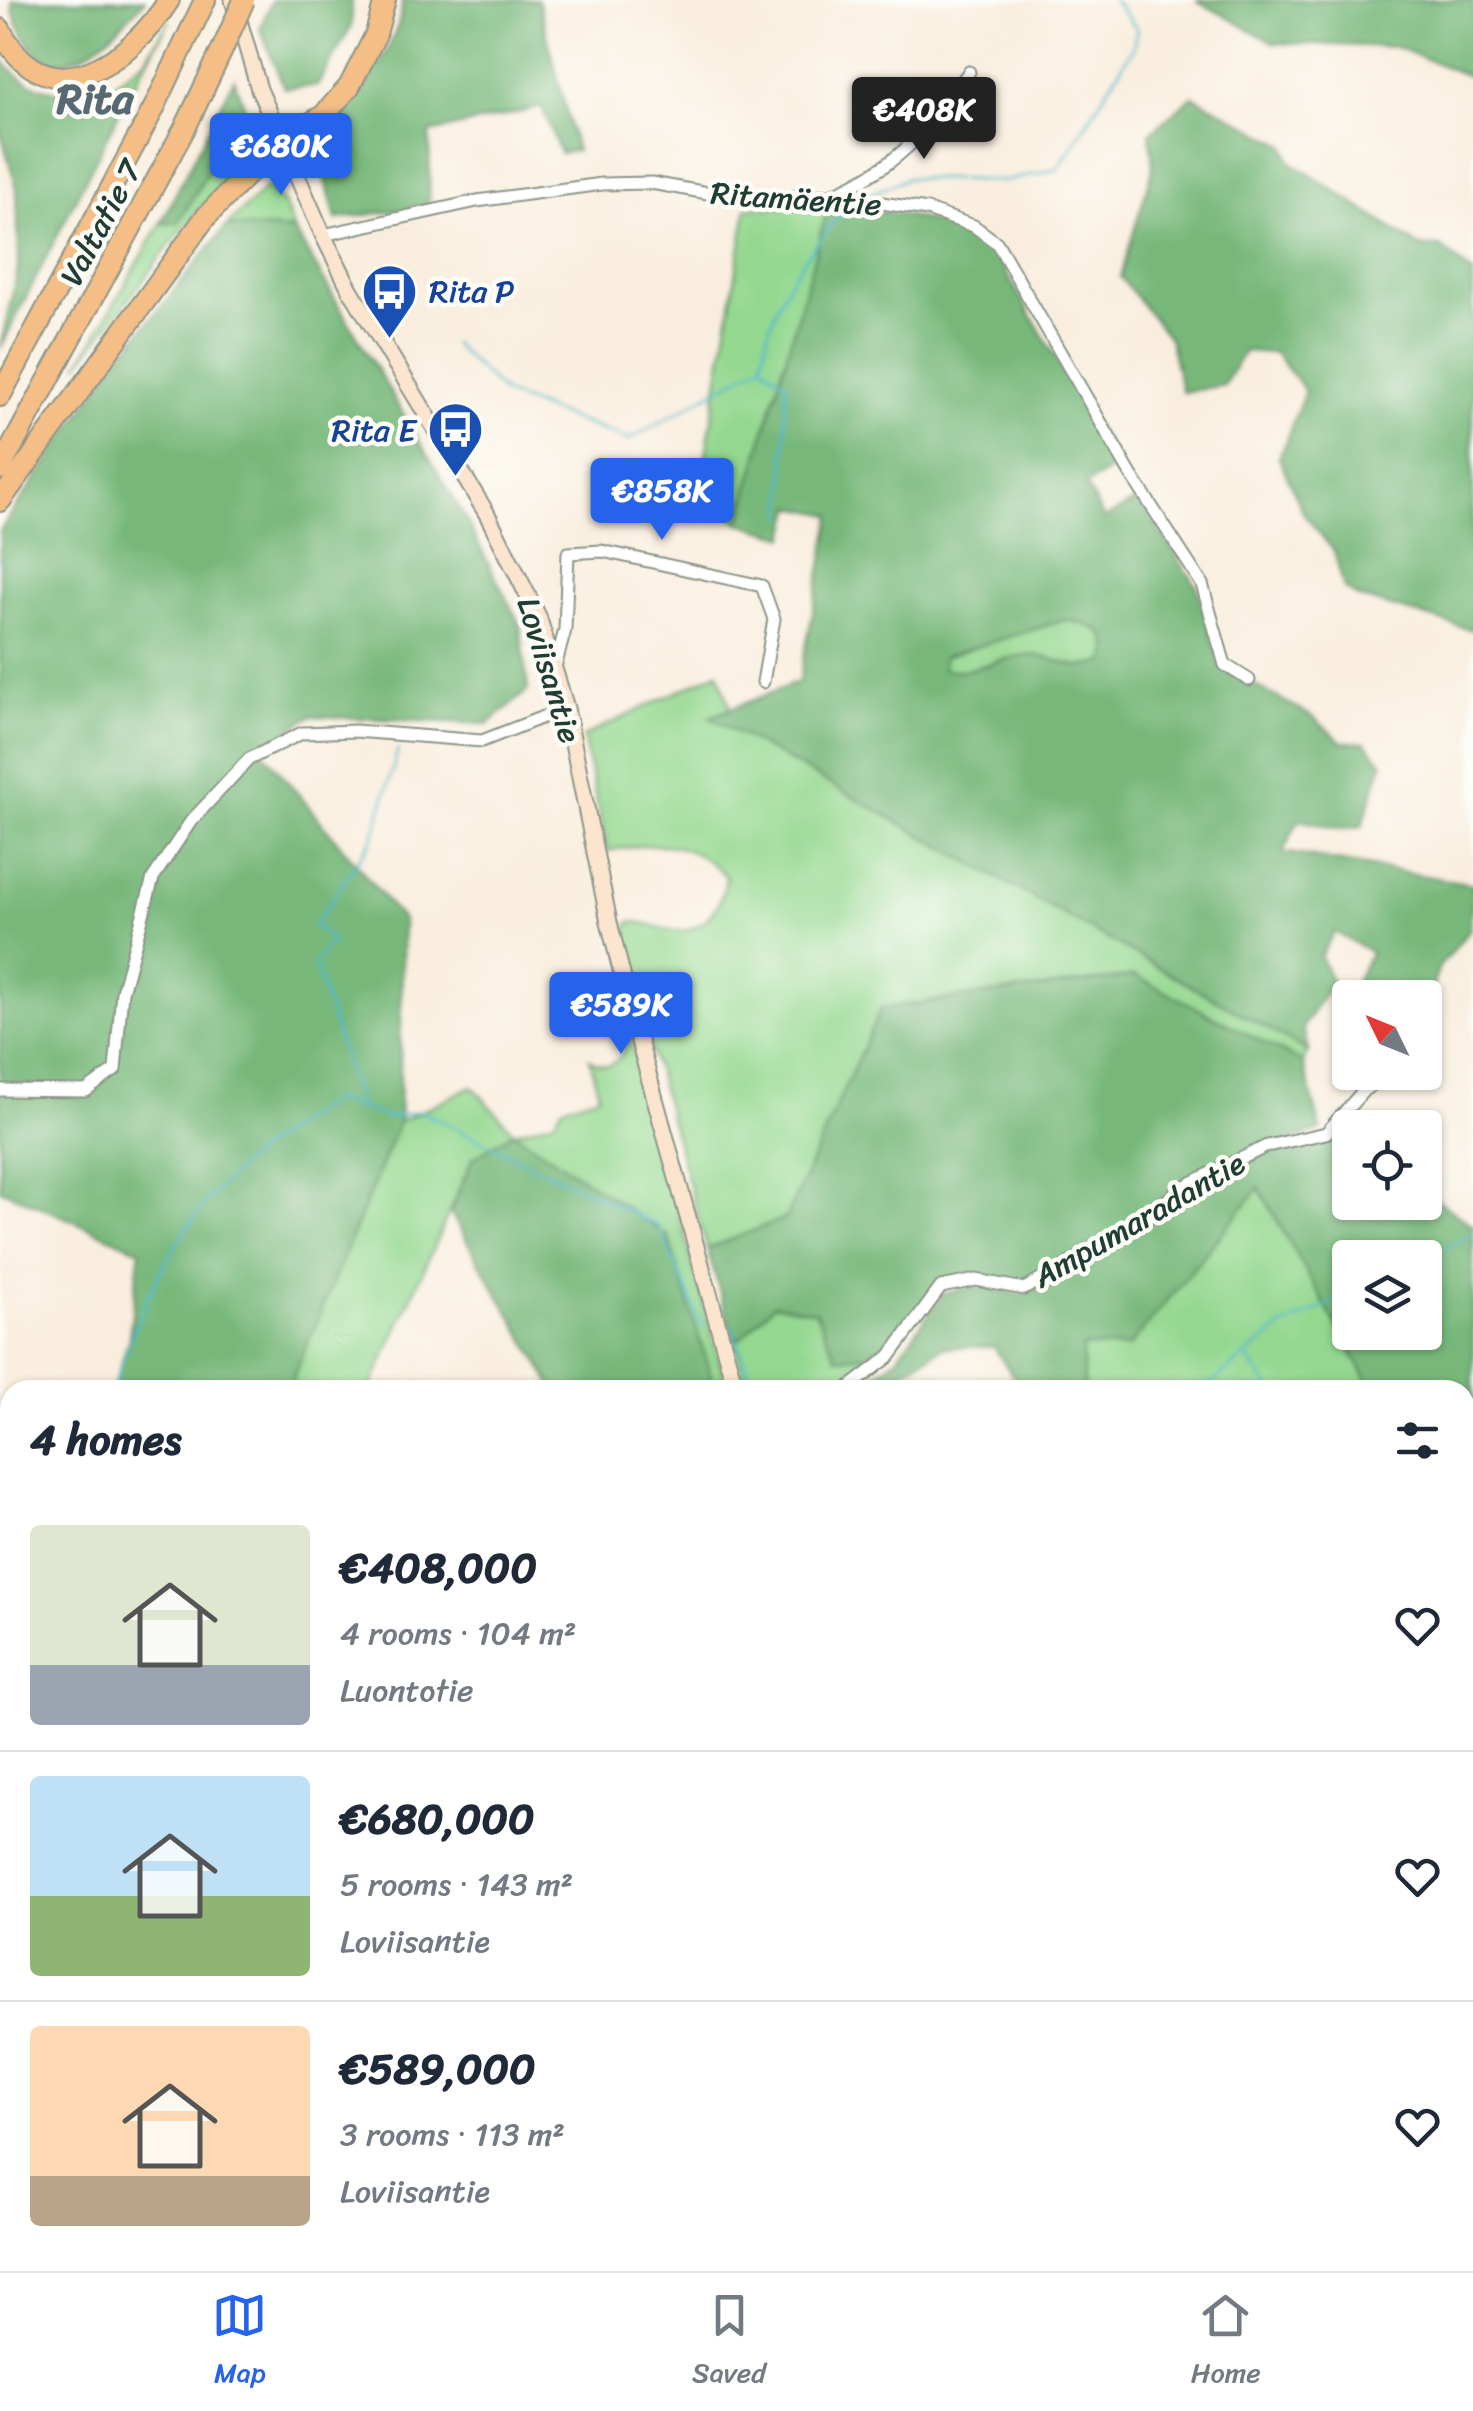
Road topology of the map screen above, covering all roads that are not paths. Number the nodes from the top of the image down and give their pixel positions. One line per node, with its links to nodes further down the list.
1 (169, 0): 6 (highway)
2 (204, 0): 11 (highway, Valtatie 7)
3 (233, 0): 8 (main road, Loviisantie)
4 (244, 0): 12 (highway, Valtatie 7, bridge)
5 (384, 0): 8 (highway)
6 (0, 29)
7 (969, 72): 9 (street)
8 (279, 141): 10 (main road, Loviisantie); 13 (highway)
9 (831, 195): 10 (street, Ritamäentie); 15 (street, Ritamäentie)
10 (323, 235): 14 (main road, Loviisantie)
11 (0, 396)
12 (0, 470)
13 (0, 501)
14 (555, 668): 16 (street); 17 (main road, Loviisantie)
15 (1248, 680)
16 (762, 682)
17 (566, 708): 18 (street); 20 (main road, Loviisantie)
18 (0, 1090)
19 (1364, 1090): 21 (street, Ampumaradantie)
20 (733, 1380)
21 (859, 1380)

